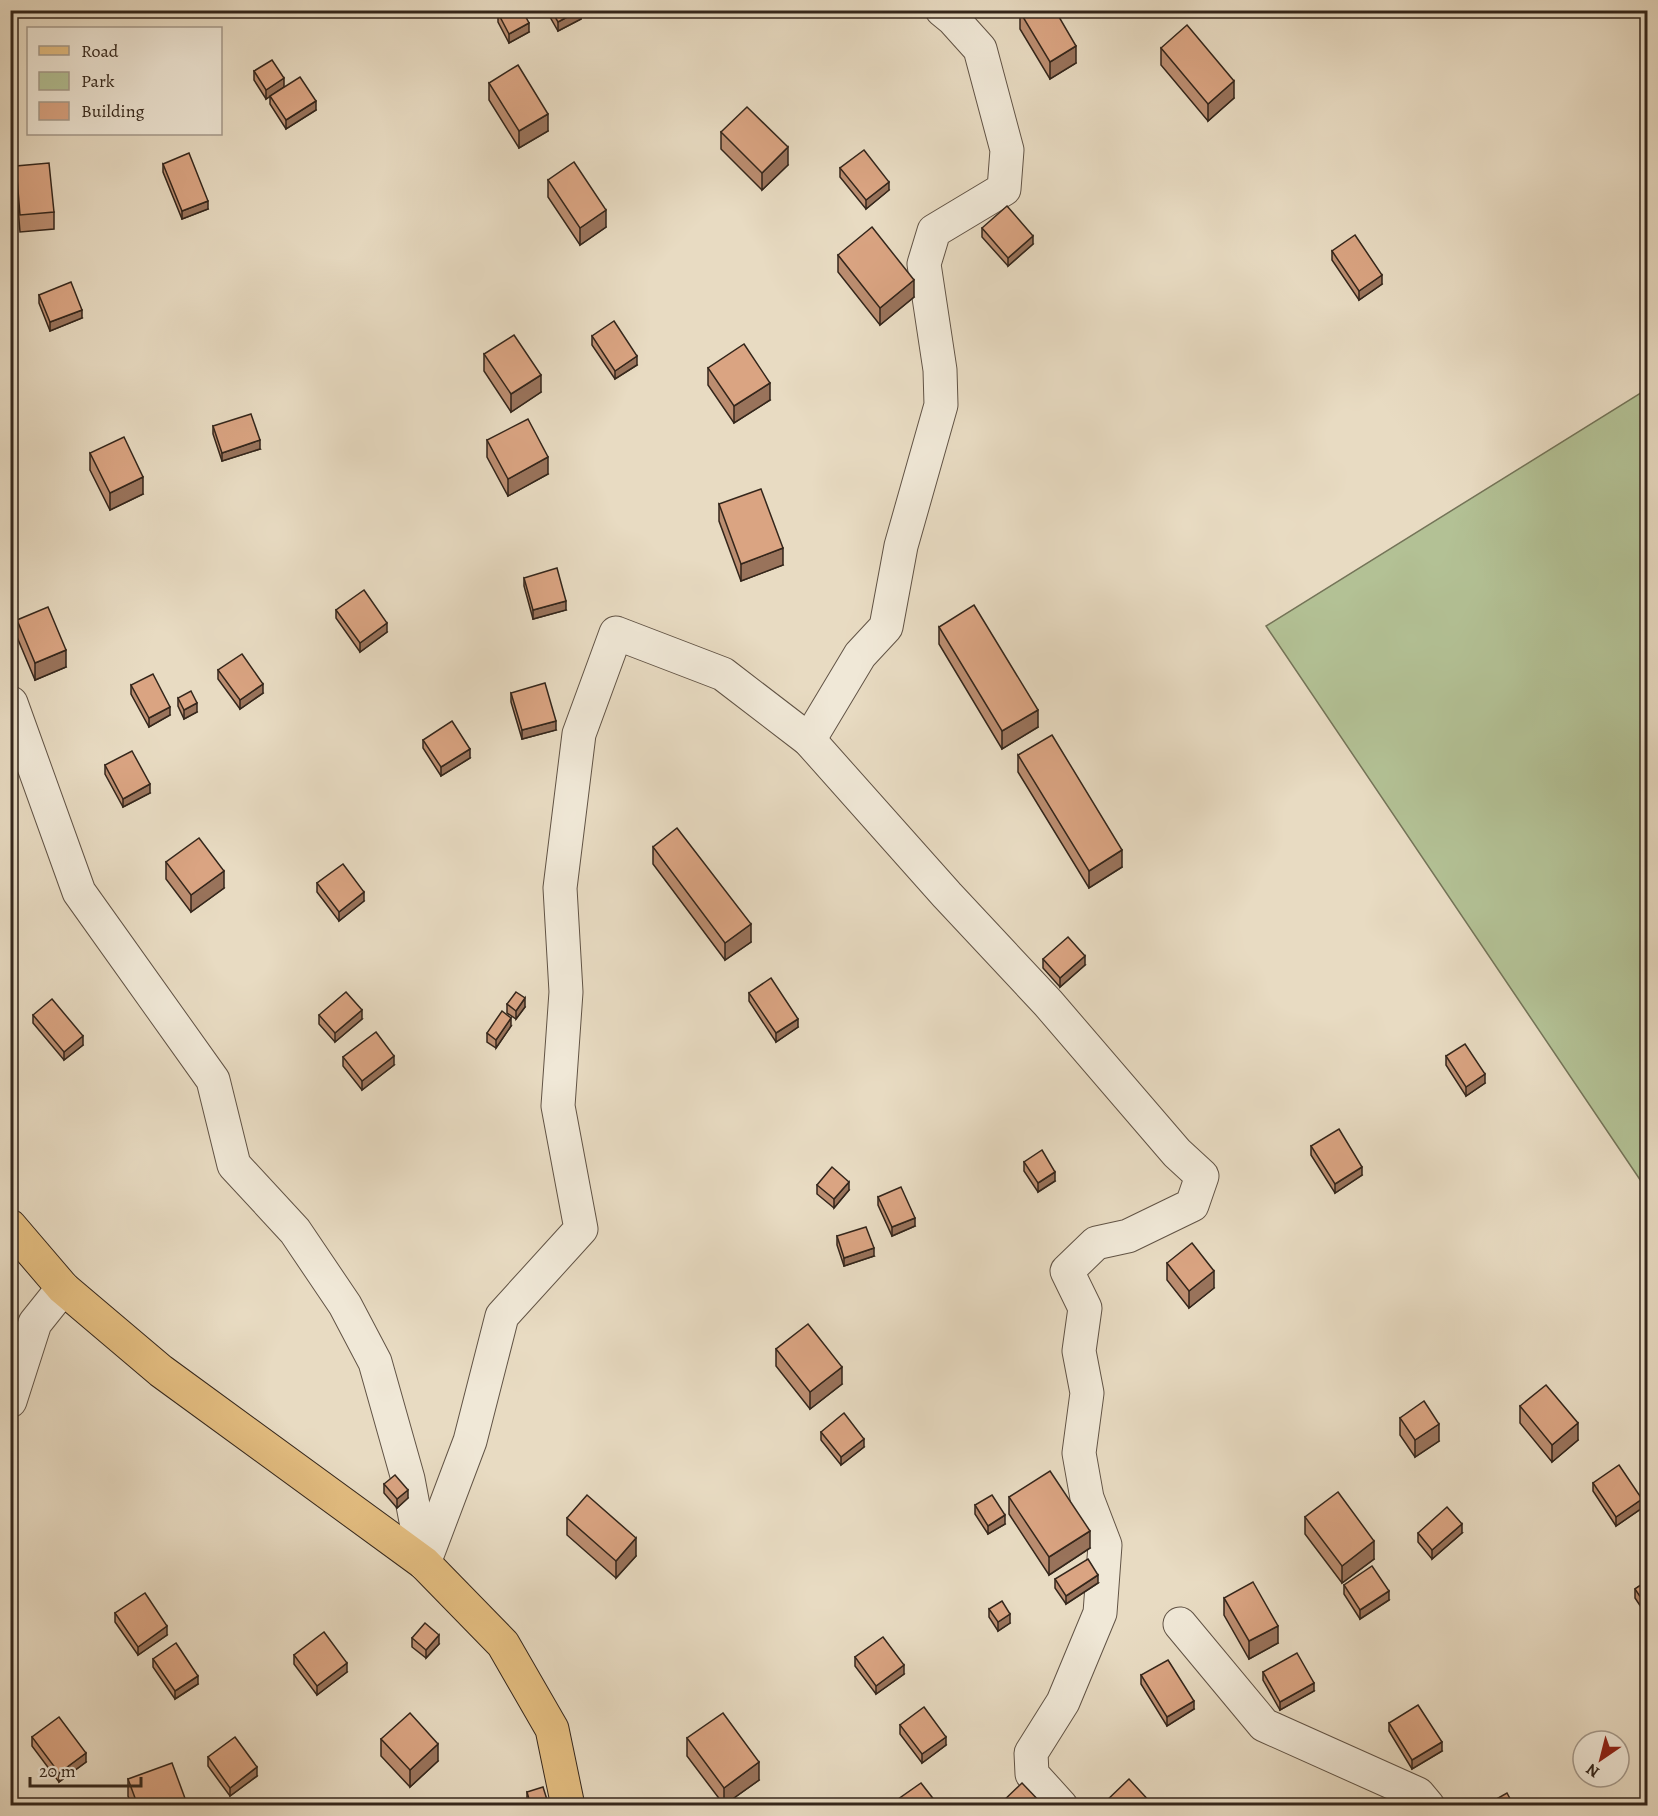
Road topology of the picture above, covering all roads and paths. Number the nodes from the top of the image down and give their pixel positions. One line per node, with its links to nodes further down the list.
1 (942, 10): 3 (street)
2 (11, 703): 7 (street)
3 (809, 740): 7 (street); 10 (street)
4 (10, 1226): 5 (main road)
5 (63, 1288): 6 (street); 7 (main road)
6 (10, 1401)
7 (424, 1563): 9 (main road)
8 (1180, 1624): 11 (street)
9 (568, 1806)
10 (1061, 1806)
11 (1428, 1806)

